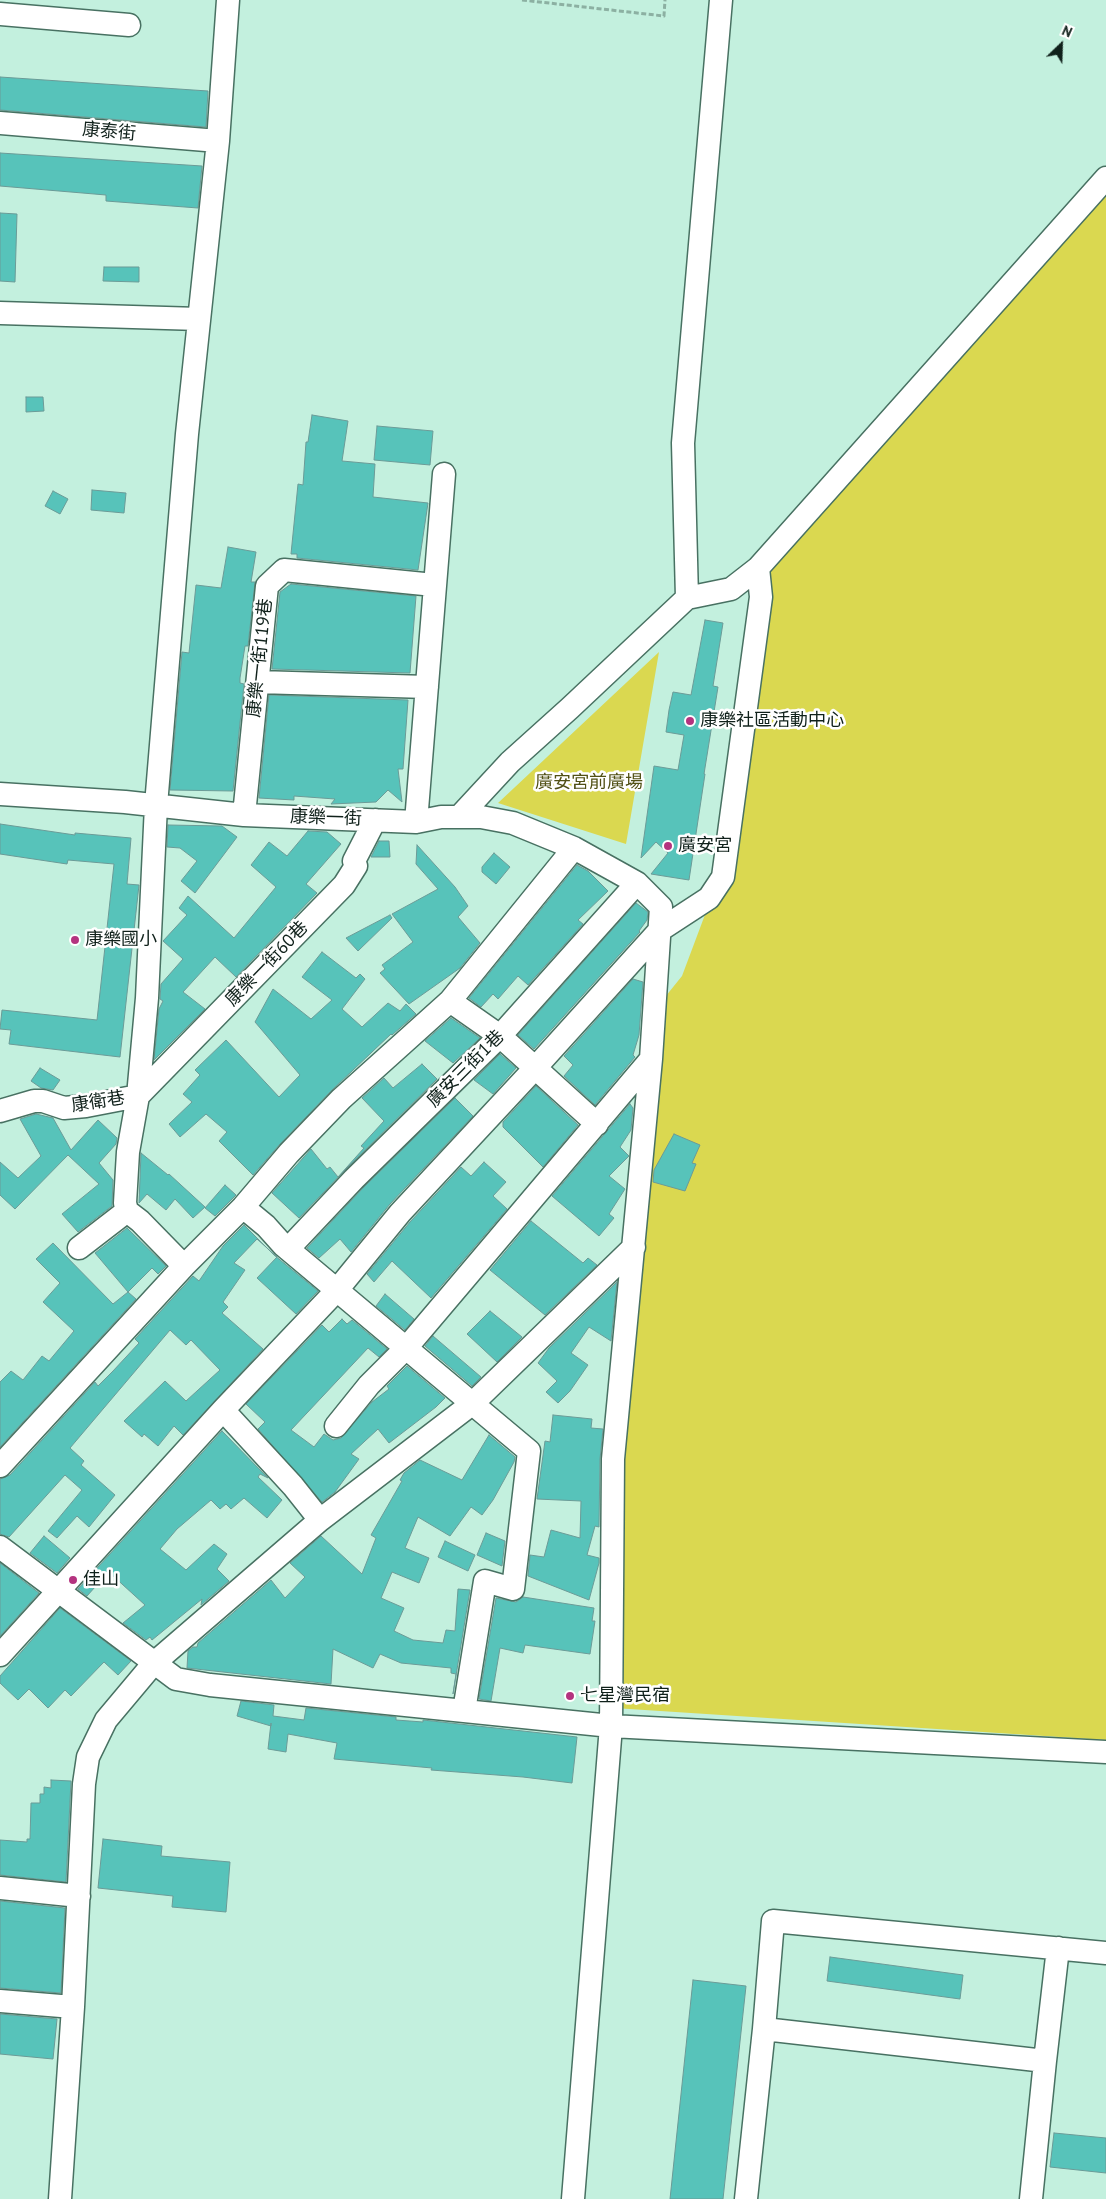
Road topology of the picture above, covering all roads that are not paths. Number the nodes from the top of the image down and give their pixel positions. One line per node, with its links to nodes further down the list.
1 (228, 0): 6 (street)
2 (721, 0): 13 (street)
3 (0, 14): 4 (street)
4 (129, 25)
5 (0, 123): 6 (street, 康泰街)
6 (218, 141): 9 (street)
7 (1106, 178): 11 (street)
8 (0, 313): 9 (street)
9 (199, 319): 17 (street)
10 (444, 474): 12 (street)
11 (758, 568): 13 (street); 24 (street)
12 (434, 585): 14 (street, 康樂一街119巷); 15 (street)
13 (687, 598): 19 (street)
14 (258, 682): 15 (street); 18 (street, 康樂一街119巷)
15 (427, 687): 21 (street)
16 (0, 794): 17 (street, 康樂一街)
17 (156, 805): 18 (street, 康樂一街); 29 (street)
18 (244, 814): 20 (street, 康樂一街)
19 (460, 816): 21 (street, 康樂一街); 22 (street, 康樂一街)
20 (375, 820): 21 (street, 康樂一街); 29 (street, 康樂一街60巷)
21 (416, 822)
22 (574, 848): 23 (street, 康樂一街); 25 (street)
23 (637, 883): 24 (street, 康樂一街); 26 (street, 廣安三街1巷)
24 (660, 930): 27 (street, 康樂一街); 28 (street)
25 (450, 1001): 26 (street); 32 (street)
26 (500, 1036): 28 (street); 36 (street, 廣安三街1巷)
27 (651, 1058): 31 (street); 34 (street, 康樂一街)
28 (536, 1067): 31 (street); 38 (street)
29 (138, 1096): 30 (street, 康衛巷); 33 (street)
30 (0, 1111)
31 (597, 1124): 39 (street)
32 (243, 1207): 36 (street); 37 (street)
33 (127, 1211): 35 (street); 37 (street)
34 (634, 1246): 40 (street); 50 (street, 康樂一街)
35 (79, 1248)
36 (288, 1249): 38 (street)
37 (184, 1266): 43 (street)
38 (337, 1290): 39 (street); 41 (street)
39 (406, 1347): 40 (street); 42 (street)
40 (473, 1403): 44 (street); 49 (street)
41 (223, 1410): 44 (street); 46 (street)
42 (336, 1426)
43 (0, 1466)
44 (320, 1520): 48 (street)
45 (0, 1547): 46 (street)
46 (58, 1591): 47 (street); 48 (street)
47 (0, 1654)
48 (154, 1664): 49 (street); 53 (street)
49 (464, 1711): 50 (street)
50 (611, 1726): 51 (street); 61 (street, 康樂一街)
51 (1106, 1752)
52 (0, 1888): 53 (street)
53 (78, 1896): 57 (street)
54 (1058, 1948): 55 (street); 58 (street); 59 (street)
55 (1106, 1952)
56 (0, 2001): 57 (street)
57 (73, 2007): 60 (street)
58 (764, 2029): 59 (street); 62 (street)
59 (1045, 2061): 63 (street)
60 (60, 2199)
61 (573, 2199)
62 (746, 2199)
63 (1032, 2199)

